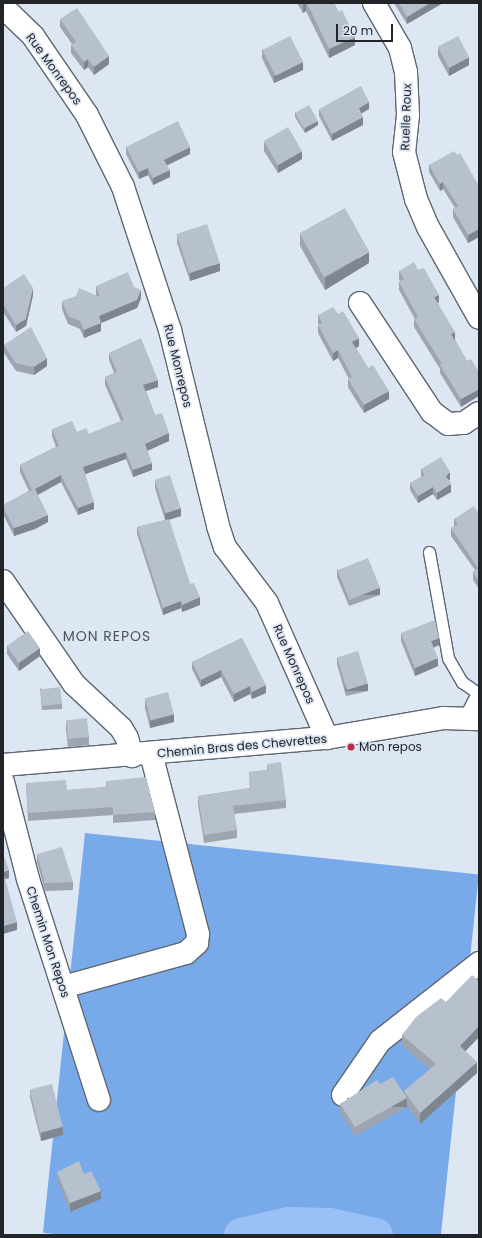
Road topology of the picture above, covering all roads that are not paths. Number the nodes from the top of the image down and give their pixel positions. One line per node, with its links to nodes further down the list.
1 (374, 3): 4 (street, Ruelle Roux)
2 (3, 7): 10 (street, Rue Monrepos)
3 (360, 303): 5 (street)
4 (479, 318)
5 (479, 413)
6 (429, 552): 8 (lane)
7 (3, 581): 11 (street)
8 (479, 694)
9 (476, 713): 10 (street, Chemin Bras des Chevrettes)
10 (326, 738): 11 (street, Chemin Bras des Chevrettes)
11 (142, 755): 12 (street, Chemin Bras des Chevrettes); 15 (street)
12 (3, 765)
13 (3, 782): 15 (street, Chemin Mon Repos)
14 (479, 962): 16 (street)
15 (63, 987): 17 (street, Chemin Mon Repos)
16 (343, 1095)
17 (99, 1100)

